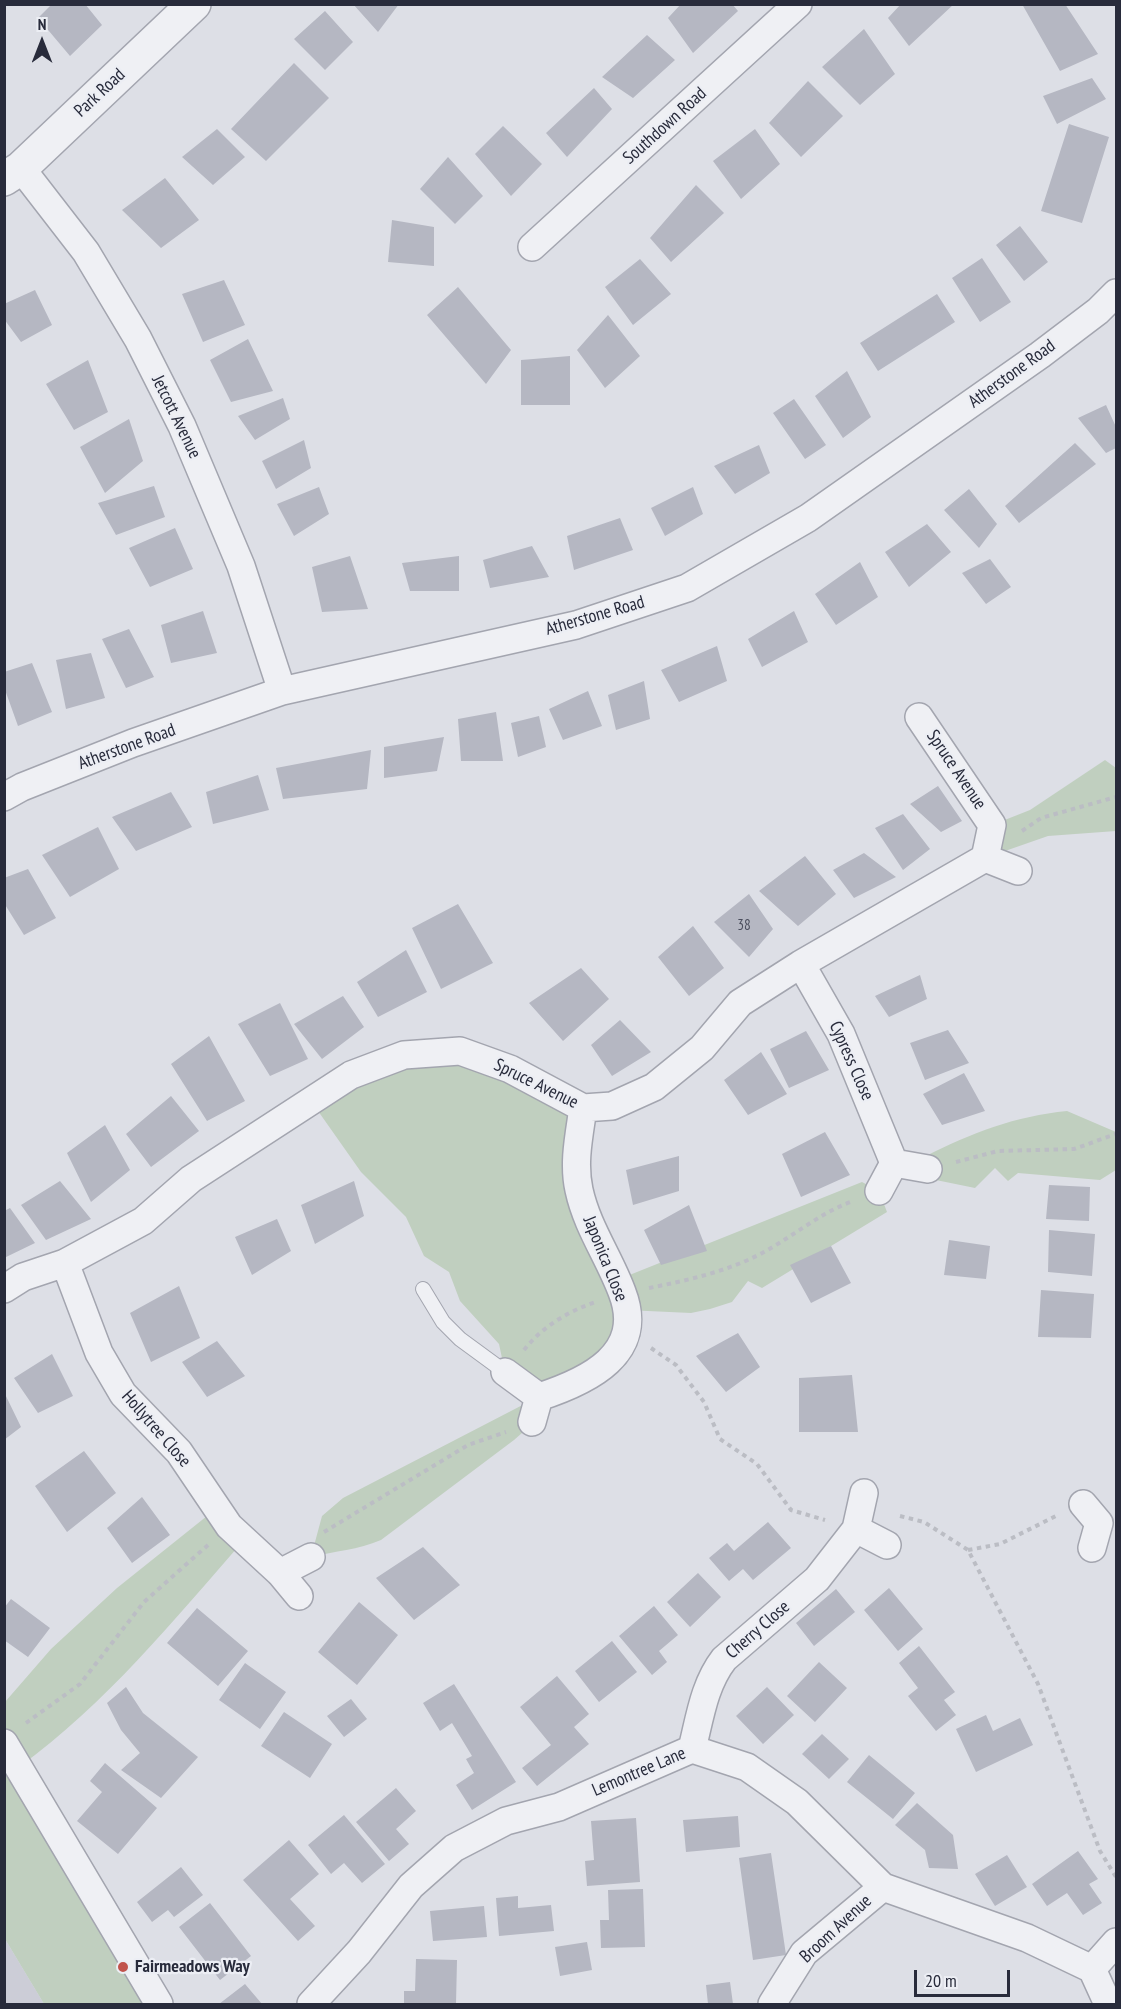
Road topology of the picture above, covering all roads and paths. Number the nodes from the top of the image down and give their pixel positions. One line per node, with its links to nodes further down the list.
1 (798, 4): 4 (street, Southdown Road)
2 (186, 7): 3 (street, Park Road)
3 (13, 173): 6 (street, Jetcott Avenue)
4 (532, 247)
5 (1116, 293): 6 (street, Atherstone Road)
6 (282, 691): 8 (street, Atherstone Road)
7 (919, 717): 10 (street, Spruce Avenue)
8 (4, 797)
9 (1116, 797): 10 (path)
10 (985, 858): 11 (street); 12 (street, Spruce Avenue)
11 (1018, 871)
12 (801, 964): 13 (street, Spruce Avenue); 15 (street, Cypress Close)
13 (583, 1108): 18 (street, Spruce Avenue); 21 (street, Japonica Close)
14 (1116, 1134): 16 (path)
15 (894, 1163): 16 (street); 17 (street)
16 (928, 1169)
17 (879, 1191): 21 (path)
18 (65, 1263): 19 (street, Spruce Avenue); 27 (street, Hollytree Close)
19 (4, 1289)
20 (423, 1289): 23 (lane)
21 (623, 1294): 22 (street, Japonica Close); 23 (path)
22 (628, 1333): 24 (street); 28 (path)
23 (506, 1372): 24 (street)
24 (535, 1410): 31 (path)
25 (864, 1493): 28 (street, Cherry Close)
26 (1097, 1524): 30 (path)
27 (229, 1526): 32 (street, Hollytree Close); 34 (path)
28 (856, 1529): 29 (street); 30 (path); 35 (street, Cherry Close)
29 (887, 1545)
30 (968, 1550): 36 (path)
31 (311, 1557): 32 (street)
32 (280, 1573): 33 (street, Hollytree Close)
33 (299, 1596)
34 (14, 1734): 40 (street)
35 (692, 1749): 37 (street, Lemontree Lane); 41 (street, Lemontree Lane)
36 (1116, 1877)
37 (883, 1887): 39 (street, Lemontree Lane); 42 (street, Broom Avenue)
38 (1116, 1941): 39 (street)
39 (1092, 1969): 43 (street)
40 (159, 2004)
41 (311, 2004)
42 (772, 2004)
43 (1108, 2004)

